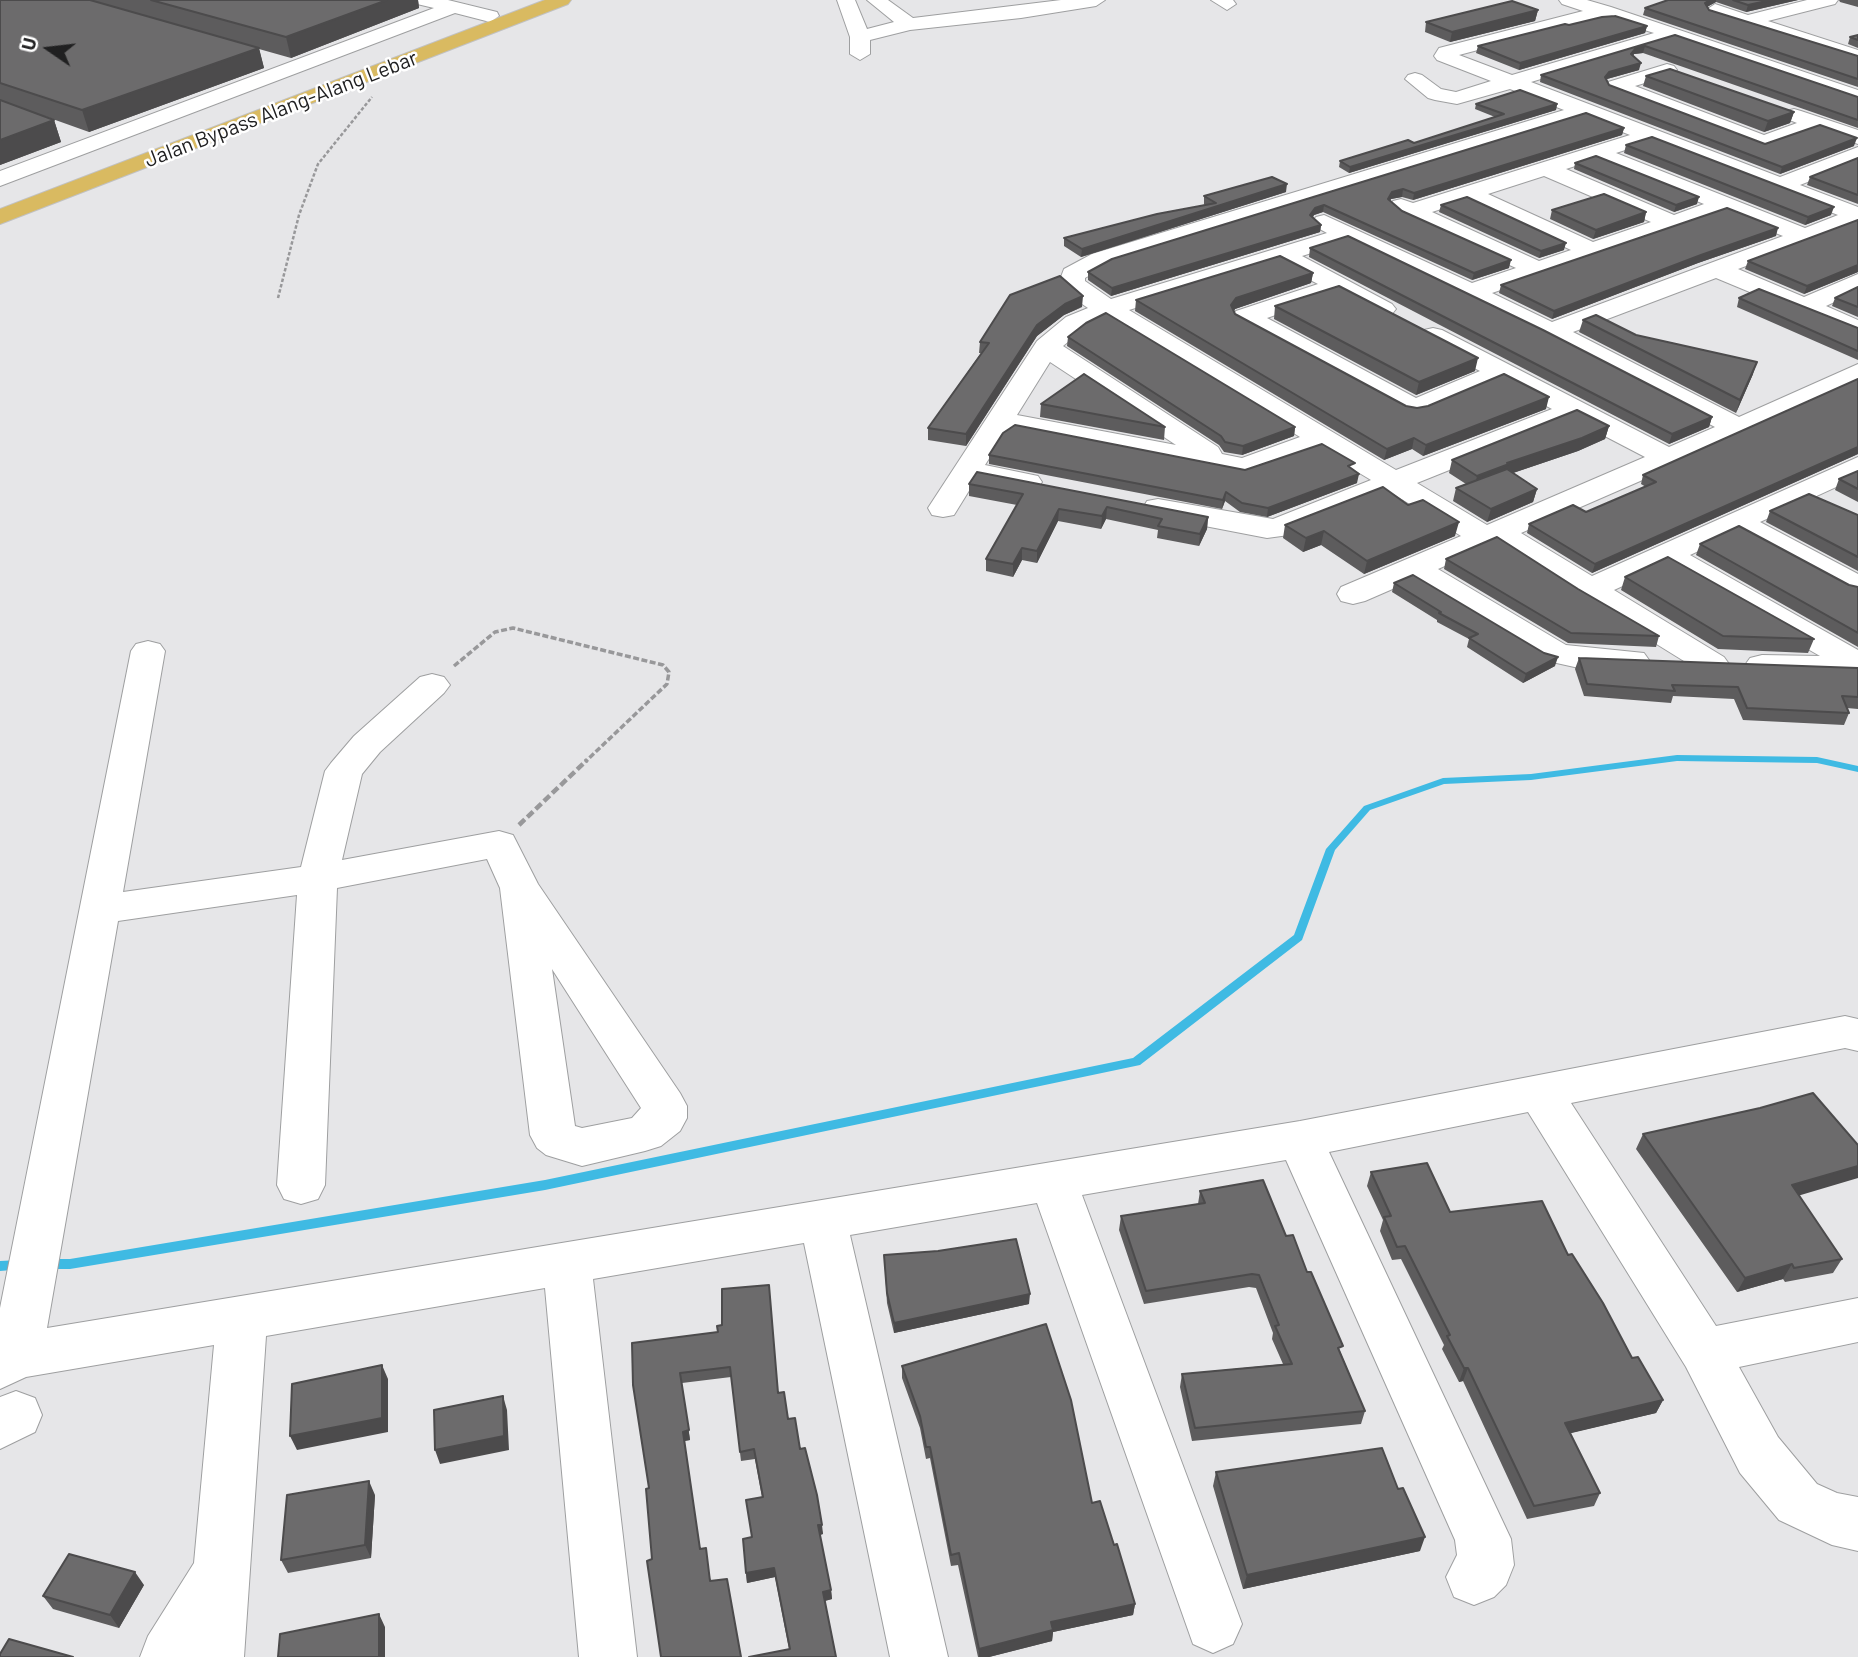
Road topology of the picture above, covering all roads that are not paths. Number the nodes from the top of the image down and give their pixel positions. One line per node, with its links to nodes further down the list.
1 (423, 0): 13 (street)
2 (533, 0): 17 (highway, Jalan Bypass Alang-Alang Lebar)
3 (562, 0): 30 (highway, Jalan Bypass Alang-Alang Lebar)
4 (846, 0): 21 (street)
5 (876, 0): 21 (street)
6 (969, 0): 18 (street)
7 (1096, 0): 10 (street)
8 (1568, 0): 16 (street)
9 (1829, 0): 12 (street); 19 (street)
10 (1065, 2): 18 (street)
11 (1636, 3): 16 (street)
12 (1848, 6)
13 (454, 8): 17 (street); 28 (street)
14 (1522, 10): 20 (street)
15 (1715, 10): 19 (street)
16 (1603, 11): 20 (street); 22 (street)
17 (490, 16): 30 (highway, Jalan Bypass Alang-Alang Lebar)
18 (994, 16): 21 (street)
19 (1749, 20): 24 (street)
20 (1558, 23): 33 (street)
21 (909, 24)
22 (1674, 33): 25 (street); 34 (street)
23 (1858, 35): 24 (street)
24 (1825, 45): 26 (street)
25 (1615, 51): 29 (street); 33 (street)
26 (1858, 56)
27 (260, 59): 28 (street)
28 (294, 68): 30 (street); 41 (street)
29 (1667, 70): 32 (street); 37 (street)
30 (350, 79): 44 (highway, Jalan Bypass Alang-Alang Lebar); 58 (highway, Jalan Bypass Alang-Alang Lebar)
31 (1415, 79): 33 (street)
32 (1692, 79)
33 (1512, 82): 35 (street)
34 (1858, 97)
35 (1585, 110): 39 (street); 47 (street)
36 (1780, 110): 37 (street)
37 (1818, 123): 40 (street)
38 (60, 130): 41 (street)
39 (1651, 135): 42 (street); 48 (street)
40 (1858, 137)
41 (93, 143): 44 (street); 46 (street)
42 (1597, 153): 45 (street); 54 (street)
43 (1858, 154): 48 (street)
44 (128, 156): 52 (highway, Jalan Bypass Alang-Alang Lebar)
45 (1546, 169): 49 (street); 50 (street)
46 (0, 179)
47 (1351, 184): 51 (street); 55 (street)
48 (1780, 185): 57 (street)
49 (1468, 193): 55 (street); 59 (street)
50 (1609, 196): 53 (street); 60 (street)
51 (1289, 203): 61 (street); 72 (street)
52 (0, 205)
53 (1584, 205)
54 (1725, 205): 60 (street); 62 (street)
55 (1410, 211): 65 (street)
56 (1559, 214): 59 (street)
57 (1858, 216): 62 (street)
58 (0, 217)
59 (1535, 223): 63 (street)
60 (1673, 223): 63 (street)
61 (1348, 234): 64 (street); 69 (street)
62 (1805, 236): 66 (street)
63 (1592, 251): 65 (street)
64 (1283, 256): 68 (street); 72 (street)
65 (1537, 269): 69 (street)
66 (1716, 270): 71 (street); 74 (street)
67 (1858, 282): 71 (street)
68 (1338, 286): 70 (street); 75 (street)
69 (1471, 292): 74 (street)
70 (1369, 302): 75 (street); 77 (street)
71 (1803, 307): 73 (street)
72 (1107, 309): 76 (street); 82 (street)
73 (1858, 329)
74 (1551, 331): 81 (street)
75 (1275, 334): 77 (street)
76 (1046, 347): 80 (street); 84 (street)
77 (1501, 372): 79 (street)
78 (1854, 378): 81 (street)
79 (1574, 410): 83 (street); 87 (street)
80 (1000, 419): 84 (street); 86 (street)
81 (1738, 428): 83 (street)
82 (1324, 439): 84 (street); 87 (street)
83 (1668, 458): 94 (street)
84 (1225, 464)
85 (1858, 466): 89 (street)
86 (967, 471): 88 (street); 92 (street)
87 (1393, 482): 90 (street); 94 (street)
88 (1049, 487)
89 (1805, 490): 91 (street); 93 (street)
90 (1130, 502)
91 (1837, 506)
92 (943, 508)
93 (1735, 522): 95 (street); 97 (street)
94 (1491, 534): 96 (street); 98 (street)
95 (1665, 554): 98 (street); 102 (street)
96 (1413, 568): 99 (street); 101 (street)
97 (1858, 587)
98 (1588, 590): 101 (street)
99 (1353, 594)
100 (148, 651): 106 (street)
101 (1712, 664): 102 (street)
102 (1858, 666)
103 (432, 685): 104 (street)
104 (318, 878): 105 (street); 106 (street); 111 (street)
105 (520, 888): 105 (street)
106 (100, 909): 117 (street)
107 (1858, 1035): 108 (street)
108 (1539, 1091): 109 (street); 116 (street)
109 (1300, 1139): 110 (street); 120 (street)
110 (1053, 1181): 112 (street); 121 (street)
111 (301, 1185)
112 (823, 1220): 113 (street); 125 (street)
113 (567, 1263): 114 (street); 124 (street)
114 (242, 1318): 117 (street); 119 (street)
115 (1858, 1320): 116 (street)
116 (1704, 1351): 118 (street)
117 (8, 1361)
118 (1858, 1524)
119 (219, 1576): 122 (street); 123 (street)
120 (1474, 1577)
121 (1213, 1624)
122 (169, 1657)
123 (215, 1657)
124 (608, 1657)
125 (919, 1657)

